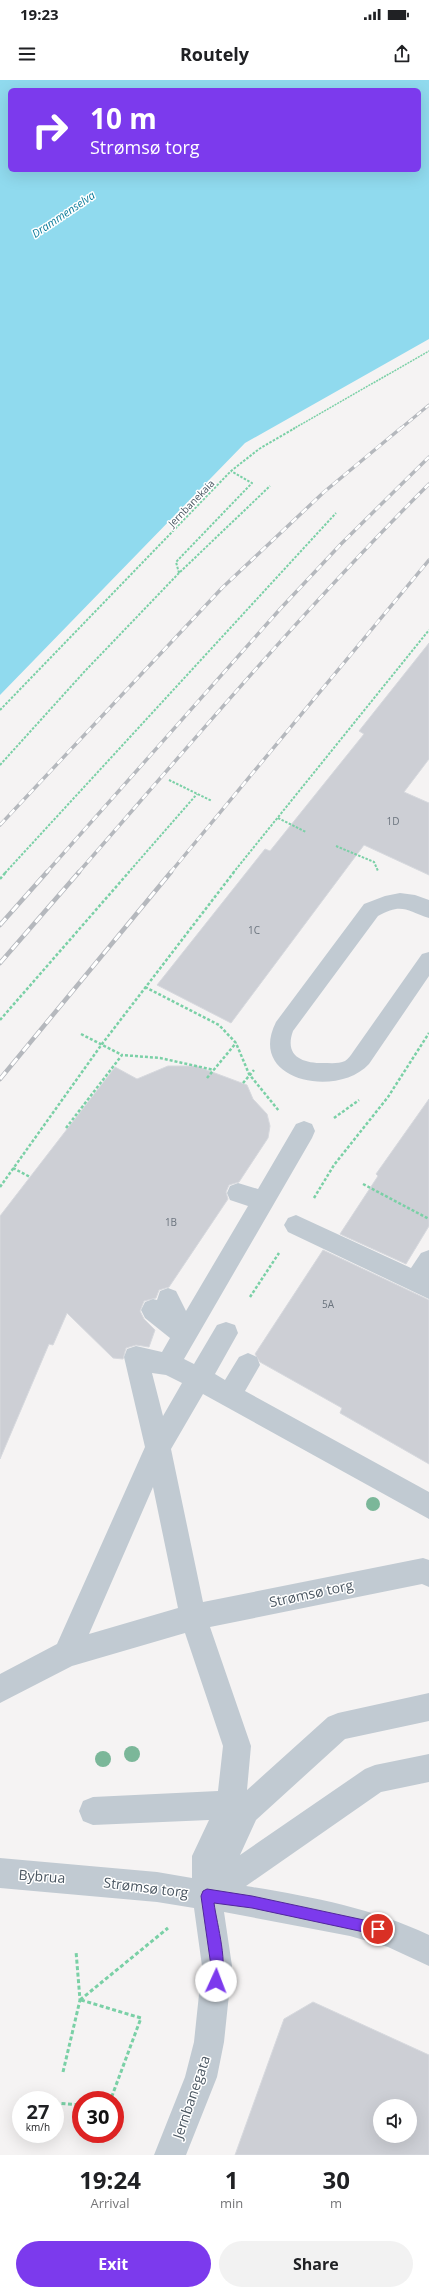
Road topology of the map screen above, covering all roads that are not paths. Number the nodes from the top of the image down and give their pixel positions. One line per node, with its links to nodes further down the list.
1 (429, 910): 2 (street)
2 (429, 960)
3 (304, 1130): 5 (street)
4 (238, 1193): 5 (street)
5 (264, 1201): 11 (street)
6 (296, 1226): 8 (street)
7 (429, 1261): 8 (street)
8 (422, 1285)
9 (161, 1304): 11 (street)
10 (226, 1333): 14 (street)
11 (185, 1335): 12 (street)
12 (168, 1364): 14 (street, Strømsø torg); 16 (street, Strømsø torg)
13 (248, 1365): 15 (street)
14 (198, 1378): 15 (street, Strømsø torg); 16 (street)
15 (229, 1395): 17 (street, Strømsø torg)
16 (158, 1447): 19 (street, Strømsø torg); 20 (street)
17 (429, 1506)
18 (429, 1574): 19 (street, Strømsø torg)
19 (193, 1617): 20 (street, Strømsø torg); 24 (street, Strømsø torg)
20 (67, 1654): 21 (street, Strømsø torg)
21 (0, 1689)
22 (429, 1707): 28 (street)
23 (429, 1768): 28 (street)
24 (230, 1805): 25 (street); 28 (street, Strømsø torg)
25 (93, 1811)
26 (0, 1873): 27 (street, Bybrua)
27 (85, 1879): 28 (street, Strømsø torg)
28 (207, 1896): 29 (street, Strømsø torg); 30 (street, Jernbanegata)
29 (429, 1951)
30 (170, 2155)

